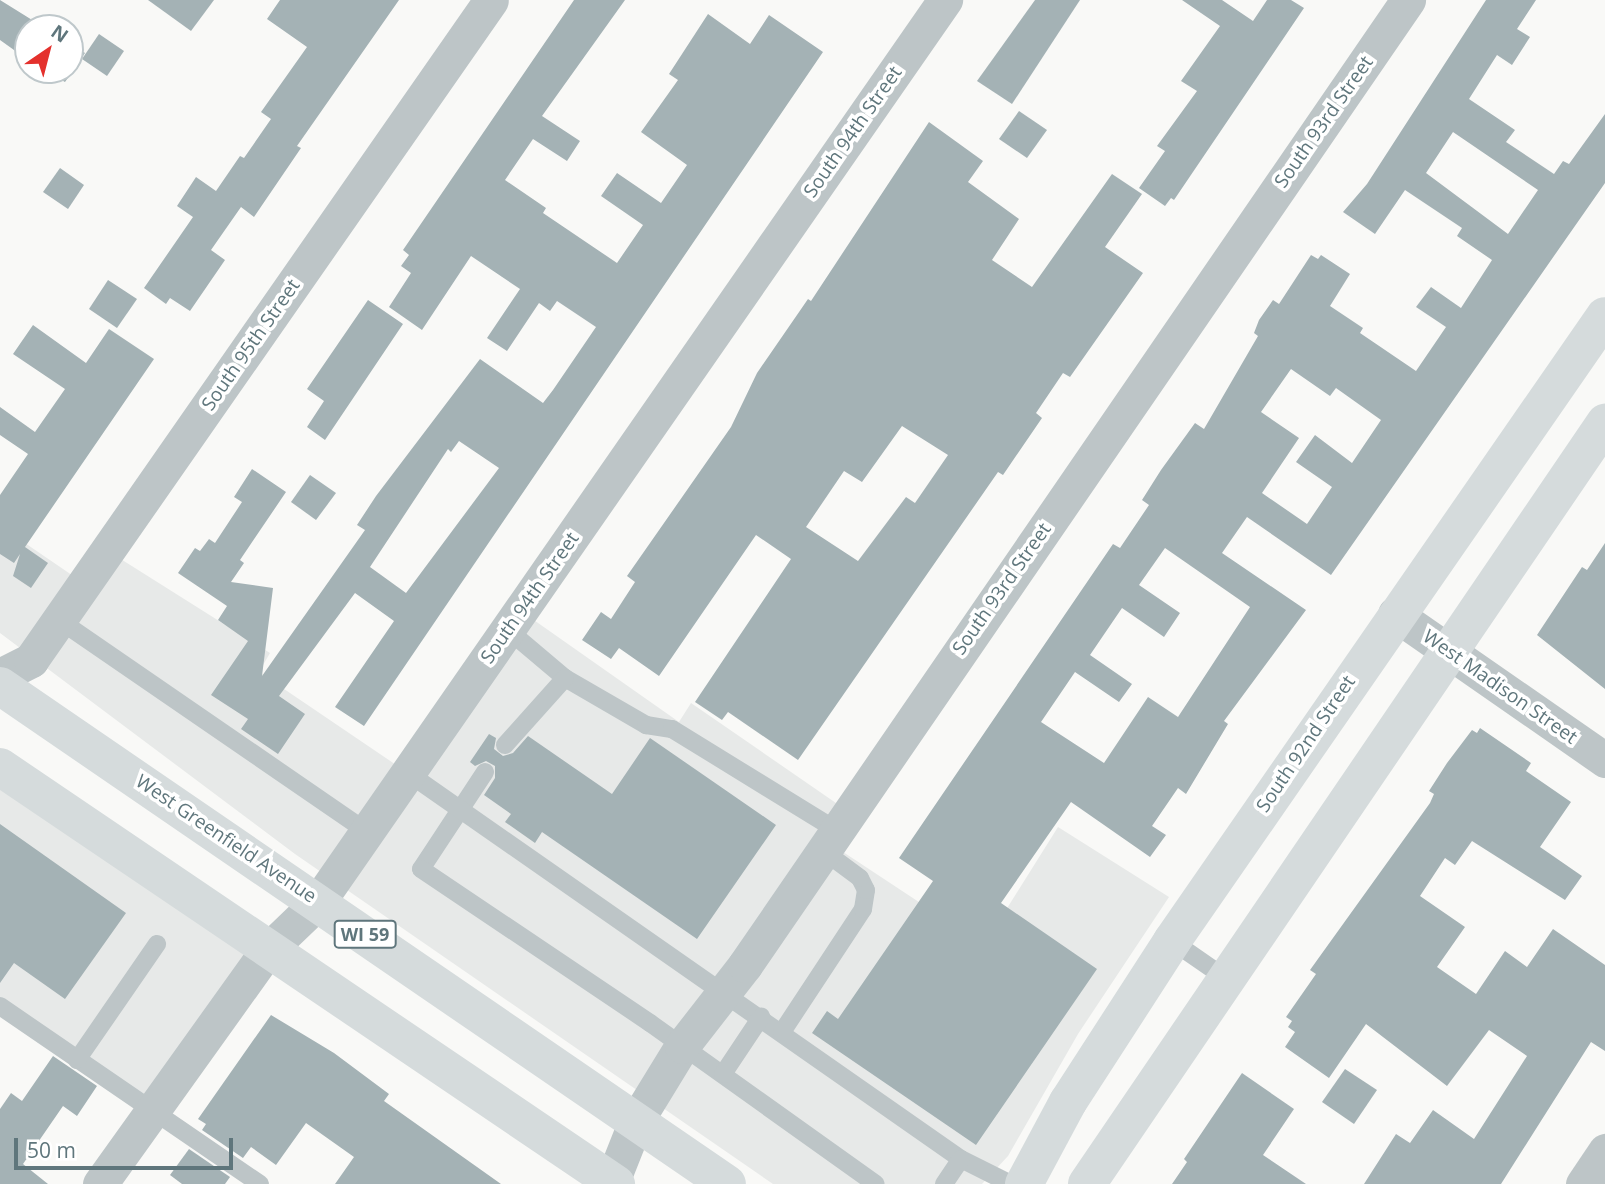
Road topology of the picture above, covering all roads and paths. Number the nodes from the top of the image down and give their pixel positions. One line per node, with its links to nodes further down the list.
1 (491, 0): 7 (street, South 95th Street)
2 (945, 0): 8 (street, South 94th Street)
3 (1408, 0): 20 (street, South 93rd Street)
4 (1605, 316): 6 (street, South 92nd Street)
5 (1605, 423): 9 (street)
6 (1395, 614): 9 (street, West Madison Street); 22 (street, South 92nd Street)
7 (60, 620): 10 (street, South 95th Street); 19 (lane)
8 (508, 630): 11 (lane); 17 (street, South 94th Street)
9 (1448, 652): 14 (street, West Madison Street); 25 (street)
10 (0, 676)
11 (565, 678): 13 (lane); 20 (lane)
12 (0, 686): 21 (street, West Greenfield Avenue / WI 59)
13 (505, 744)
14 (1605, 760)
15 (0, 767): 24 (street)
16 (485, 772): 18 (lane)
17 (408, 773): 18 (lane); 19 (street, South 94th Street)
18 (462, 810): 26 (lane); 30 (lane)
19 (367, 832): 21 (street, South 94th Street)
20 (829, 840): 26 (street, South 93rd Street); 29 (lane)
21 (318, 902): 24 (street, South 94th Street); 34 (street, West Greenfield Avenue / WI 59)
22 (1172, 941): 25 (lane); 44 (street, South 92nd Street)
23 (157, 944): 31 (lane)
24 (267, 951): 33 (street, South 94th Street); 37 (street)
25 (1224, 977): 45 (street)
26 (723, 989): 28 (lane); 30 (street, South 93rd Street)
27 (0, 1006): 31 (lane)
28 (761, 1017): 29 (lane); 32 (lane)
29 (782, 1032): 36 (lane)
30 (682, 1046): 32 (lane); 34 (street, South 93rd Street)
31 (78, 1060): 33 (lane)
32 (723, 1074): 41 (lane)
33 (153, 1112): 38 (street, South 94th Street); 39 (lane)
34 (636, 1121): 37 (street, South 93rd Street); 40 (street, West Greenfield Avenue / WI 59)
35 (1605, 1152): 46 (street)
36 (961, 1159): 42 (lane); 43 (lane)
37 (613, 1183)
38 (100, 1184)
39 (260, 1184)
40 (727, 1184)
41 (876, 1184)
42 (944, 1184)
43 (1011, 1184)
44 (1024, 1184)
45 (1087, 1184)
46 (1583, 1184)

